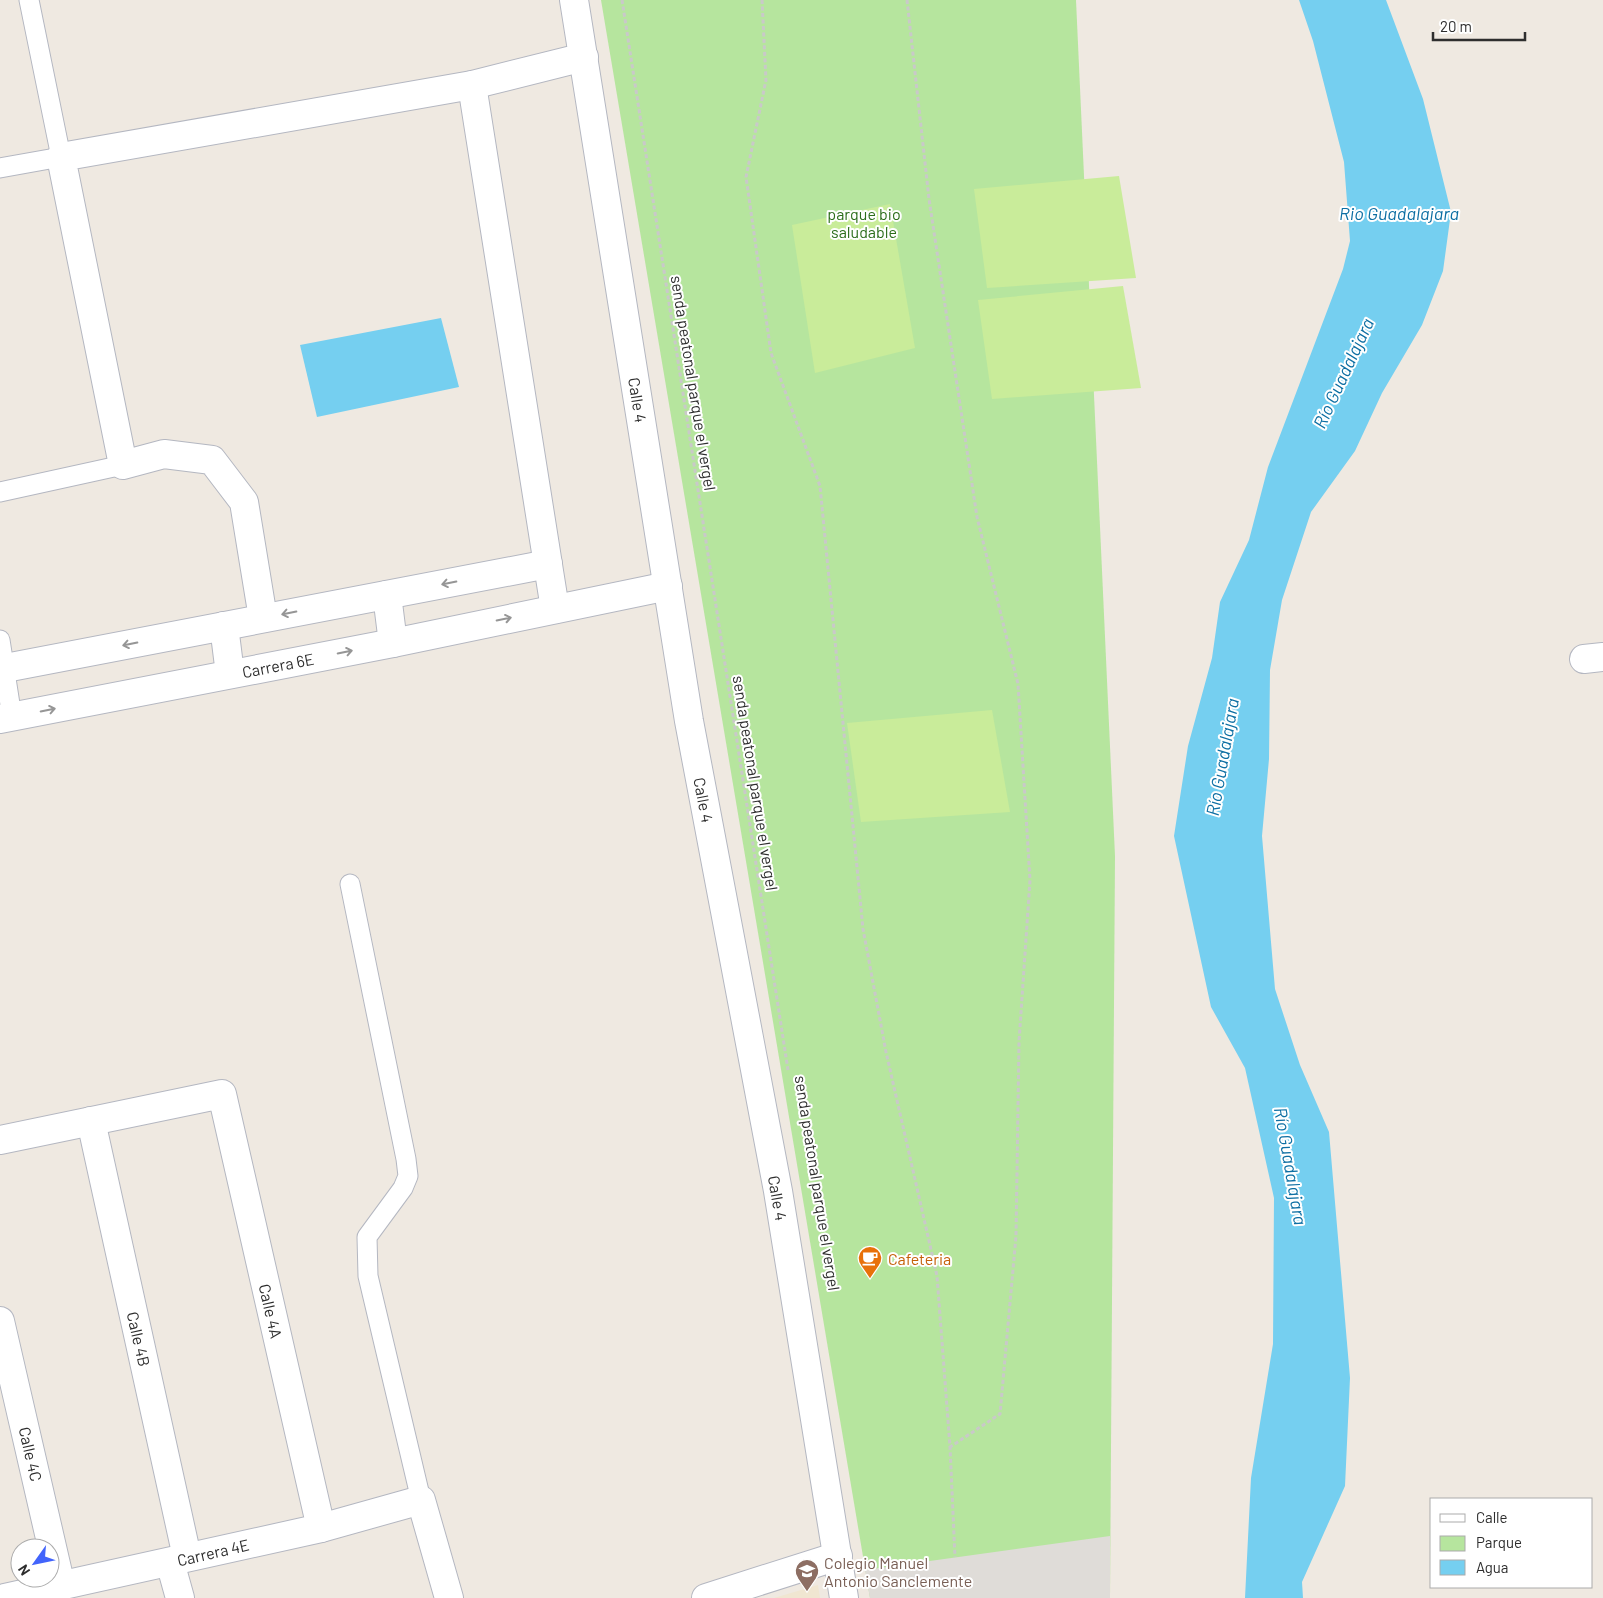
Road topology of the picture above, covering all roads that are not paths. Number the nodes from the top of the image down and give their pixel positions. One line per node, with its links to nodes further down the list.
1 (29, 0): 5 (lane)
2 (574, 0): 3 (street, Calle 4)
3 (584, 57): 4 (street); 10 (street, Calle 4)
4 (472, 86): 5 (street); 9 (street)
5 (61, 157): 6 (lane); 7 (street)
6 (0, 168)
7 (123, 465): 8 (lane); 13 (street)
8 (0, 492)
9 (548, 564): 11 (street, one-way to 11); 12 (street)
10 (668, 586): 12 (street, Carrera 6E); 26 (street, Calle 4)
11 (387, 595): 13 (street, one-way to 13); 16 (street)
12 (554, 609): 16 (street, Carrera 6E, one-way to 12)
13 (263, 618): 14 (street)
14 (224, 626): 17 (street, one-way to 17); 18 (street)
15 (0, 640): 17 (lane)
16 (393, 643): 18 (street, Carrera 6E, one-way to 16)
17 (2, 669): 19 (lane)
18 (230, 674): 19 (street, Carrera 6E, one-way to 18)
19 (6, 718)
20 (350, 884): 24 (lane)
21 (91, 1121): 22 (street); 25 (street, Calle 4A); 27 (street, Calle 4B)
22 (0, 1140)
23 (0, 1321): 28 (street, Calle 4C)
24 (421, 1500): 25 (street, Carrera 4E); 31 (street)
25 (321, 1528): 27 (street, Carrera 4E)
26 (838, 1556): 32 (street); 33 (street, Calle 4)
27 (179, 1560): 28 (street, Carrera 4E); 30 (street, Calle 4B)
28 (61, 1586): 29 (street, Carrera 4E)
29 (5, 1598)
30 (180, 1598)
31 (449, 1598)
32 (706, 1598)
33 (844, 1598)

